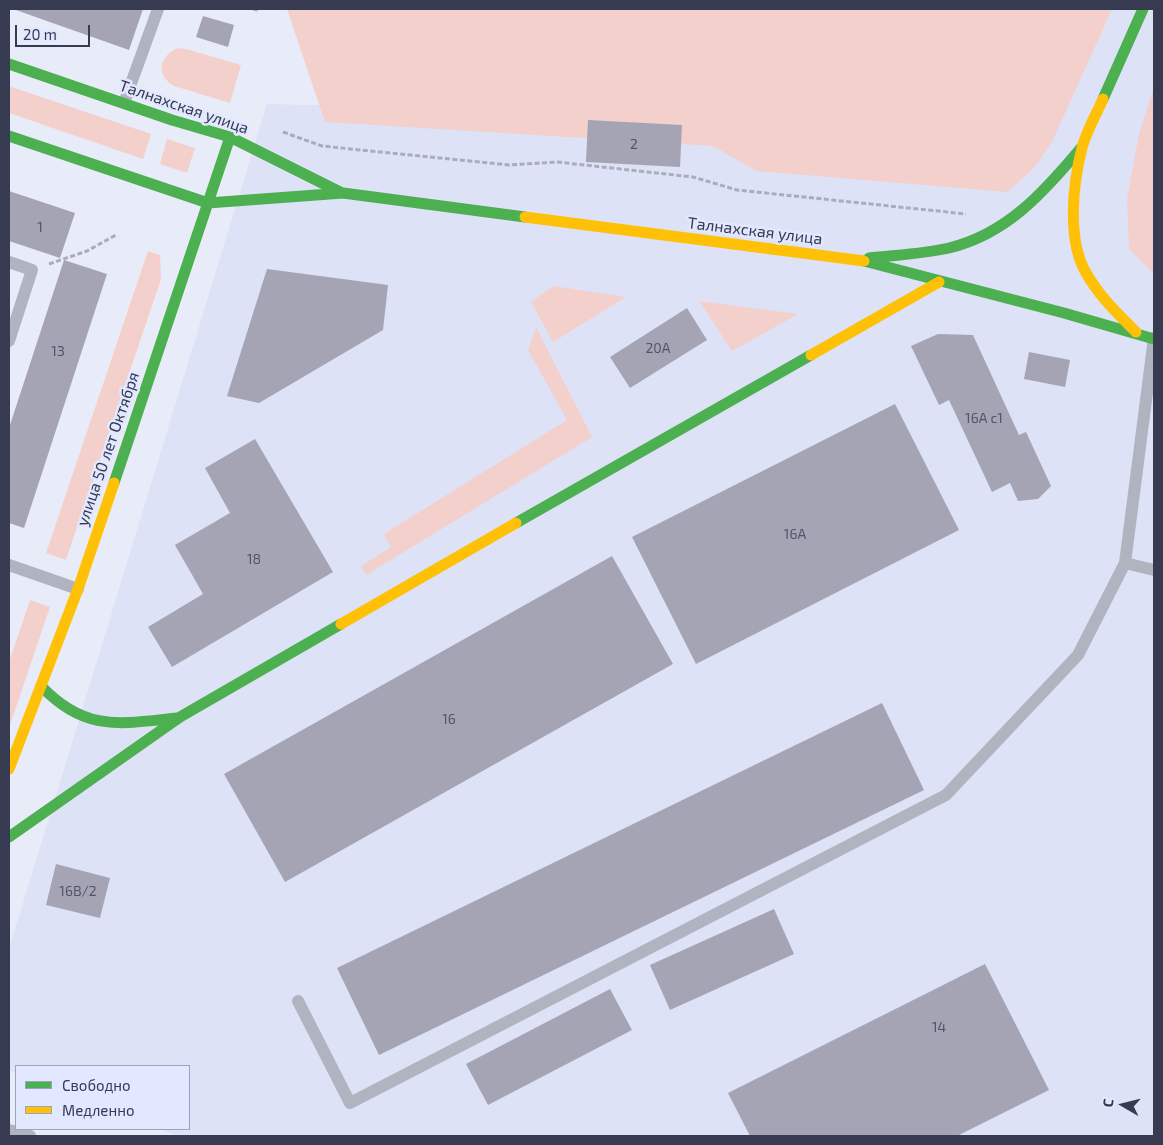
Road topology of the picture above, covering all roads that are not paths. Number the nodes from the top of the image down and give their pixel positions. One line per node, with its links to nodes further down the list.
1 (158, 9): 4 (lane)
2 (1142, 12): 7 (main road)
3 (9, 64): 4 (main road, Талнахская улица)
4 (124, 104): 6 (main road, Талнахская улица)
5 (9, 136): 9 (main road, Талнахская улица)
6 (230, 137): 8 (main road, Талнахская улица); 9 (main road, улица 50 лет Октября)
7 (1082, 147): 10 (main road); 13 (main road)
8 (343, 193): 9 (main road, Талнахская улица); 10 (main road, Талнахская улица)
9 (208, 203): 20 (main road, улица 50 лет Октября)
10 (858, 260): 12 (main road, Талнахская улица)
11 (9, 262): 15 (lane)
12 (939, 282): 13 (main road, Талнахская улица); 22 (main road)
13 (1137, 333): 14 (main road, Талнахская улица)
14 (1154, 338): 16 (lane)
15 (9, 341)
16 (1148, 426): 17 (lane)
17 (1124, 563): 19 (lane); 25 (lane)
18 (9, 565): 20 (lane)
19 (1154, 570)
20 (78, 589): 21 (main road, улица 50 лет Октября)
21 (41, 686): 22 (main road); 23 (main road, улица 50 лет Октября)
22 (180, 717): 24 (main road)
23 (9, 768)
24 (9, 837)
25 (298, 1001)
26 (9, 1130): 27 (lane)
27 (30, 1136)

